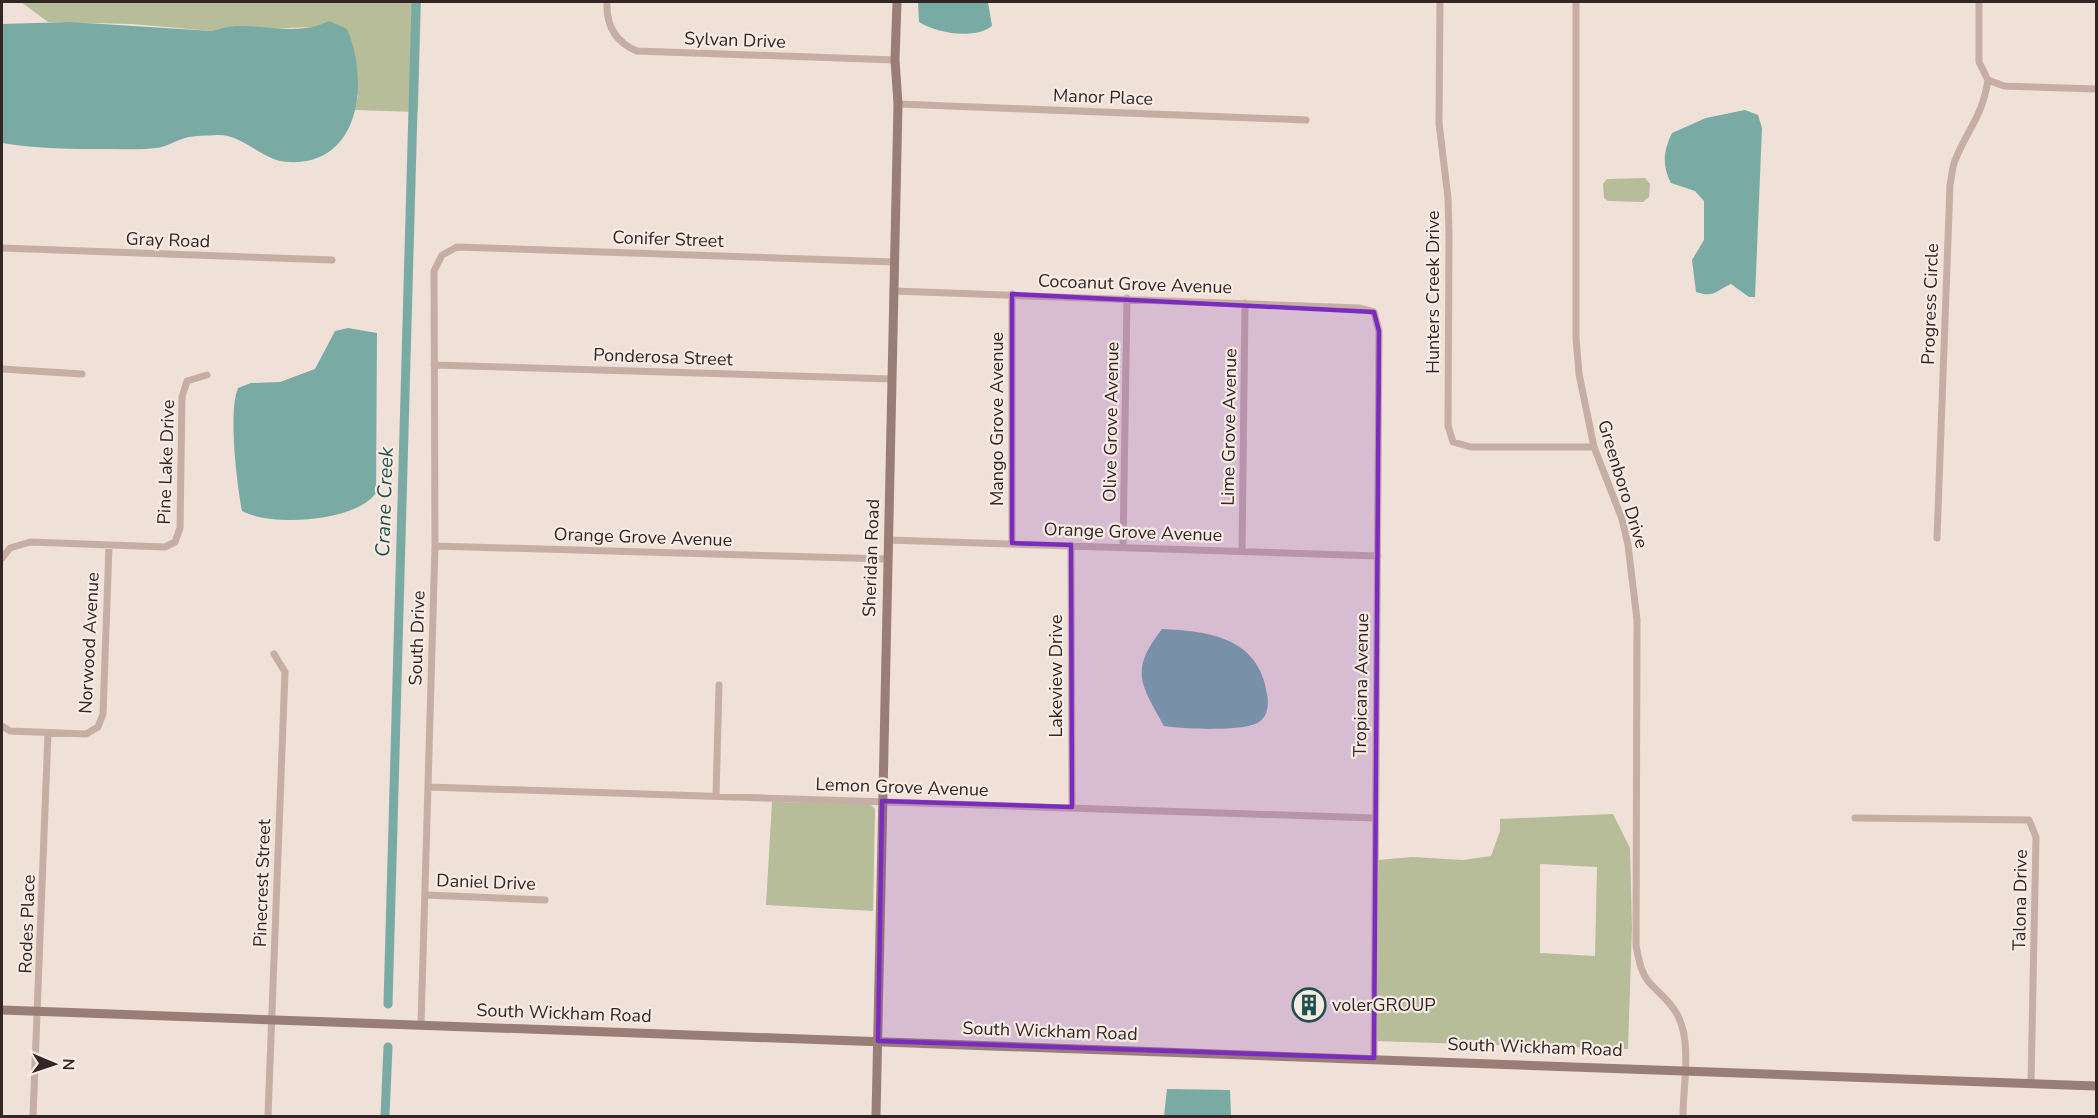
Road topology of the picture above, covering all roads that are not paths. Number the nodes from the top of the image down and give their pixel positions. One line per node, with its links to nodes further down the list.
1 (607, 2): 6 (street, Sylvan Drive)
2 (897, 2): 6 (main road, Sheridan Road)
3 (1440, 2): 25 (street, Hunters Creek Drive)
4 (1576, 2): 25 (street, Greenboro Drive)
5 (1979, 2): 7 (street)
6 (895, 60): 9 (main road, Sheridan Road)
7 (1988, 80): 8 (street); 26 (street, Progress Circle)
8 (2097, 89)
9 (898, 104): 10 (street, Manor Place); 14 (main road, Sheridan Road)
10 (1306, 120)
11 (2, 248): 13 (street, Gray Road)
12 (442, 255): 14 (street, Conifer Street); 20 (street, South Drive)
13 (333, 260)
14 (894, 262): 15 (main road, Sheridan Road)
15 (894, 291): 16 (street, Cocoanut Grove Avenue); 24 (main road, Sheridan Road)
16 (1012, 294): 17 (street, Cocoanut Grove Avenue); 28 (street, Mango Grove Avenue)
17 (1127, 298): 18 (street, Cocoanut Grove Avenue); 32 (street, Olive Grove Avenue)
18 (1245, 303): 19 (street, Cocoanut Grove Avenue); 33 (street, Lime Grove Avenue)
19 (1374, 312): 34 (street, Tropicana Avenue)
20 (434, 365): 24 (street, Ponderosa Street); 31 (street, South Drive)
21 (2, 369): 22 (street)
22 (82, 374)
23 (207, 375): 30 (street, Pine Lake Drive)
24 (892, 379): 27 (main road, Sheridan Road)
25 (1594, 447): 55 (street, Greenboro Drive)
26 (1937, 538)
27 (888, 540): 28 (street, Orange Grove Avenue); 36 (main road, Sheridan Road)
28 (1012, 543): 29 (street, Orange Grove Avenue)
29 (1071, 545): 32 (street, Orange Grove Avenue); 44 (street, Lakeview Drive)
30 (109, 546): 35 (street, Pine Lake Drive); 40 (street, Norwood Avenue)
31 (435, 546): 36 (street, Orange Grove Avenue); 41 (street, South Drive)
32 (1123, 547): 33 (street, Orange Grove Avenue)
33 (1242, 551): 34 (street, Orange Grove Avenue)
34 (1378, 556): 45 (street, Tropicana Avenue)
35 (2, 558)
36 (887, 559): 43 (main road, Sheridan Road)
37 (274, 654): 51 (street, Pinecrest Street)
38 (720, 686): 42 (street)
39 (2, 726): 40 (street, Norwood Avenue)
40 (48, 733): 50 (street, Rodes Place)
41 (429, 787): 42 (street, Lemon Grove Avenue); 47 (street, South Drive)
42 (716, 796): 43 (street, Lemon Grove Avenue)
43 (882, 801): 44 (street, Lemon Grove Avenue); 53 (main road, Sheridan Road)
44 (1072, 807): 45 (street, Lemon Grove Avenue)
45 (1374, 818): 54 (street, Tropicana Avenue)
46 (1855, 818): 56 (street, Talona Drive)
47 (426, 895): 48 (street, Daniel Drive); 52 (street, South Drive)
48 (545, 900)
49 (2, 1010): 50 (main road, South Wickham Road)
50 (39, 1011): 51 (main road, South Wickham Road); 58 (street, Rodes Place)
51 (272, 1020): 52 (main road, South Wickham Road); 59 (street, Pinecrest Street)
52 (422, 1025): 53 (main road, South Wickham Road)
53 (878, 1041): 54 (main road, South Wickham Road); 60 (main road, Sheridan Road)
54 (1374, 1058): 55 (main road, South Wickham Road)
55 (1684, 1069): 56 (main road, South Wickham Road); 61 (street, Greenboro Drive)
56 (2031, 1083): 57 (main road, South Wickham Road)
57 (2097, 1086)
58 (33, 1116)
59 (268, 1116)
60 (876, 1116)
61 (1683, 1116)

